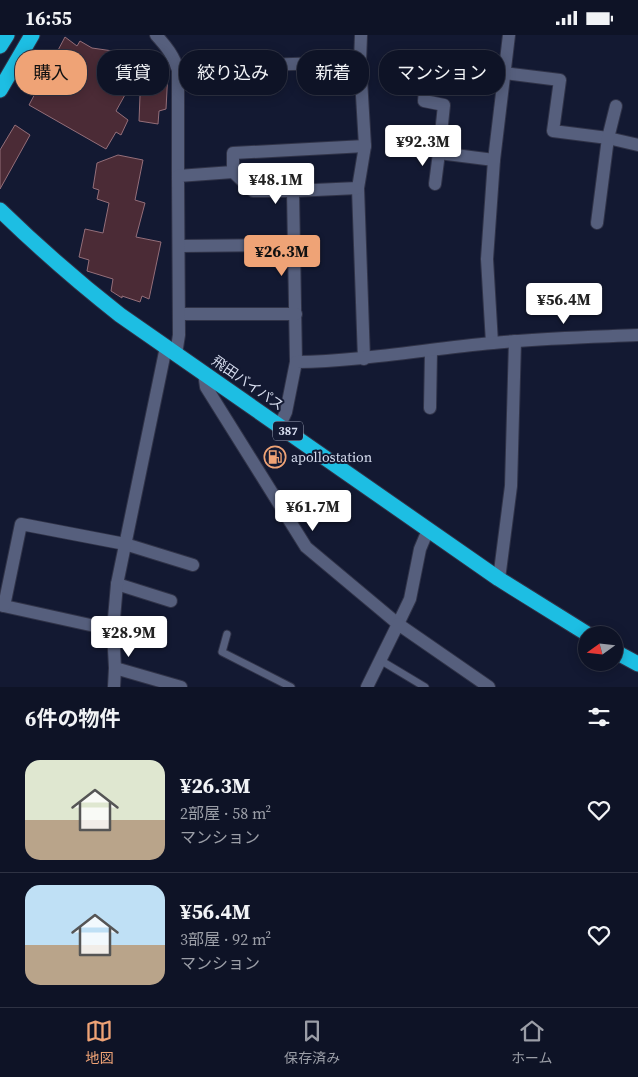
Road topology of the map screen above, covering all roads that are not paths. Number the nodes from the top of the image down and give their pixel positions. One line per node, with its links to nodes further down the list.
1 (6, 35): 6 (highway)
2 (32, 35): 10 (highway)
3 (156, 35): 21 (street)
4 (361, 35): 7 (street)
5 (509, 35): 8 (street)
6 (0, 47)
7 (360, 50)
8 (505, 65)
9 (505, 73): 15 (street)
10 (0, 90)
11 (362, 95): 17 (street)
12 (425, 95): 18 (street)
13 (501, 95): 19 (street)
14 (616, 106): 15 (street)
15 (608, 138): 16 (street); 26 (street)
16 (638, 145)
17 (365, 147): 20 (street); 23 (street)
18 (438, 153): 19 (street); 22 (street)
19 (494, 160): 33 (street)
20 (233, 173): 21 (street); 24 (street)
21 (178, 176): 28 (street)
22 (435, 185)
23 (358, 188): 24 (street); 36 (street)
24 (293, 191): 27 (street)
25 (0, 210): 34 (highway, 飛田バイパス / 387)
26 (597, 223)
27 (295, 245): 28 (street); 30 (street)
28 (180, 246): 29 (street)
29 (180, 314): 30 (street); 34 (street)
30 (296, 314): 37 (street)
31 (638, 335): 32 (street)
32 (515, 341): 33 (street); 44 (street)
33 (492, 343): 35 (street)
34 (171, 350): 38 (highway, 飛田バイパス / 387); 42 (street)
35 (431, 351): 36 (street); 39 (street)
36 (364, 359): 37 (street)
37 (296, 362): 40 (street)
38 (204, 373): 40 (highway, 飛田バイパス / 387); 48 (street)
39 (430, 408)
40 (280, 425): 41 (highway, 飛田バイパス / 387)
41 (428, 531): 44 (highway, 飛田バイパス / 387); 48 (street)
42 (125, 544): 43 (street); 45 (street); 47 (street)
43 (193, 565)
44 (499, 579): 49 (highway, 飛田バイパス / 387)
45 (117, 584): 46 (street); 50 (street)
46 (171, 601)
47 (2, 605): 50 (street)
48 (398, 624): 53 (street); 61 (street)
49 (578, 628)
50 (113, 630): 55 (street)
51 (227, 634): 58 (lane)
52 (623, 656): 54 (highway)
53 (380, 660): 59 (street); 60 (lane)
54 (638, 663)
55 (115, 668): 56 (street); 57 (street)
56 (114, 687)
57 (181, 687)
58 (291, 687)
59 (367, 687)
60 (425, 687)
61 (489, 687)

